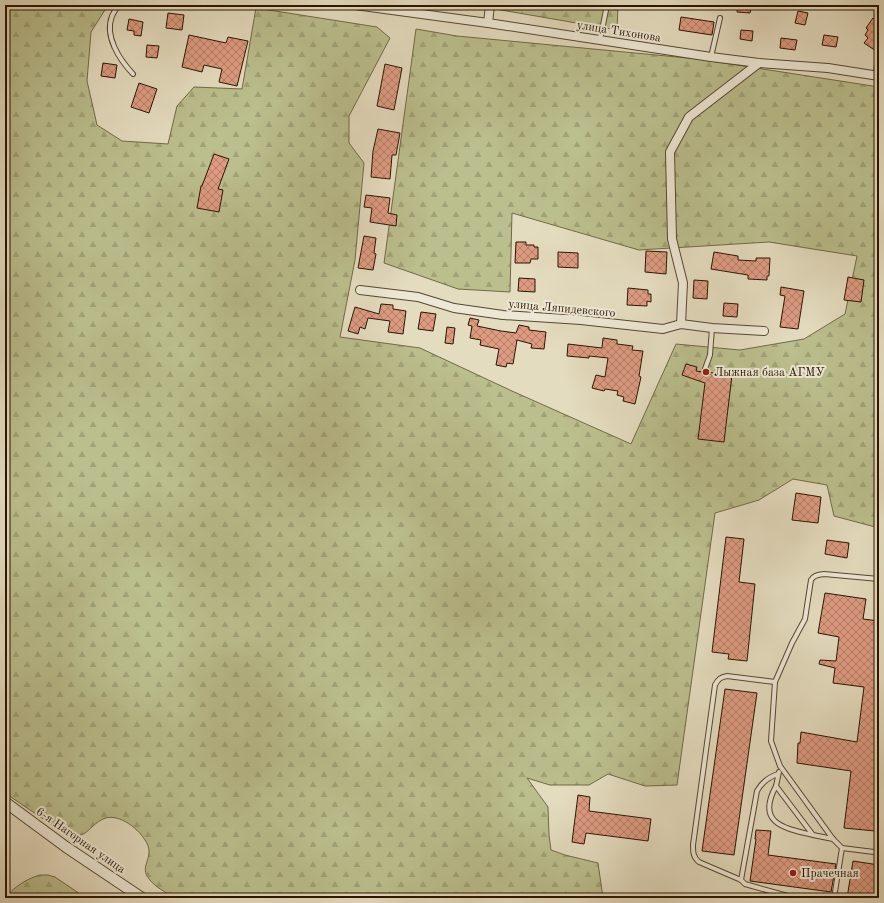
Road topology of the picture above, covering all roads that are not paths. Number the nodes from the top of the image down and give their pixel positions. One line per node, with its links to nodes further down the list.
1 (118, 5): 11 (lane)
2 (355, 5): 6 (street, улица Тихонова)
3 (490, 5): 6 (street)
4 (607, 5): 7 (lane)
5 (720, 18): 8 (lane)
6 (488, 23): 7 (street, улица Тихонова)
7 (600, 40): 8 (street, улица Тихонова)
8 (711, 57): 9 (street, улица Тихонова)
9 (759, 63): 12 (street, улица Тихонова); 14 (street)
10 (879, 64): 12 (street)
11 (133, 74)
12 (878, 76)
13 (360, 290): 14 (street, улица Ляпидевского)
14 (681, 324): 15 (street, улица Ляпидевского)
15 (712, 328): 16 (street, улица Ляпидевского); 17 (lane)
16 (764, 331)
17 (705, 369)
18 (879, 580): 19 (lane)
19 (775, 682): 20 (lane); 28 (lane)
20 (780, 766): 21 (lane); 25 (lane)
21 (778, 774): 22 (lane); 28 (lane)
22 (776, 786): 24 (lane); 24 (lane)
23 (5, 802): 29 (street, 6-я Нагорная улица)
24 (814, 835): 25 (lane)
25 (833, 839): 26 (lane)
26 (842, 848): 27 (lane); 31 (lane)
27 (879, 851)
28 (740, 880): 30 (lane)
29 (142, 898)
30 (795, 898)
31 (834, 898)

